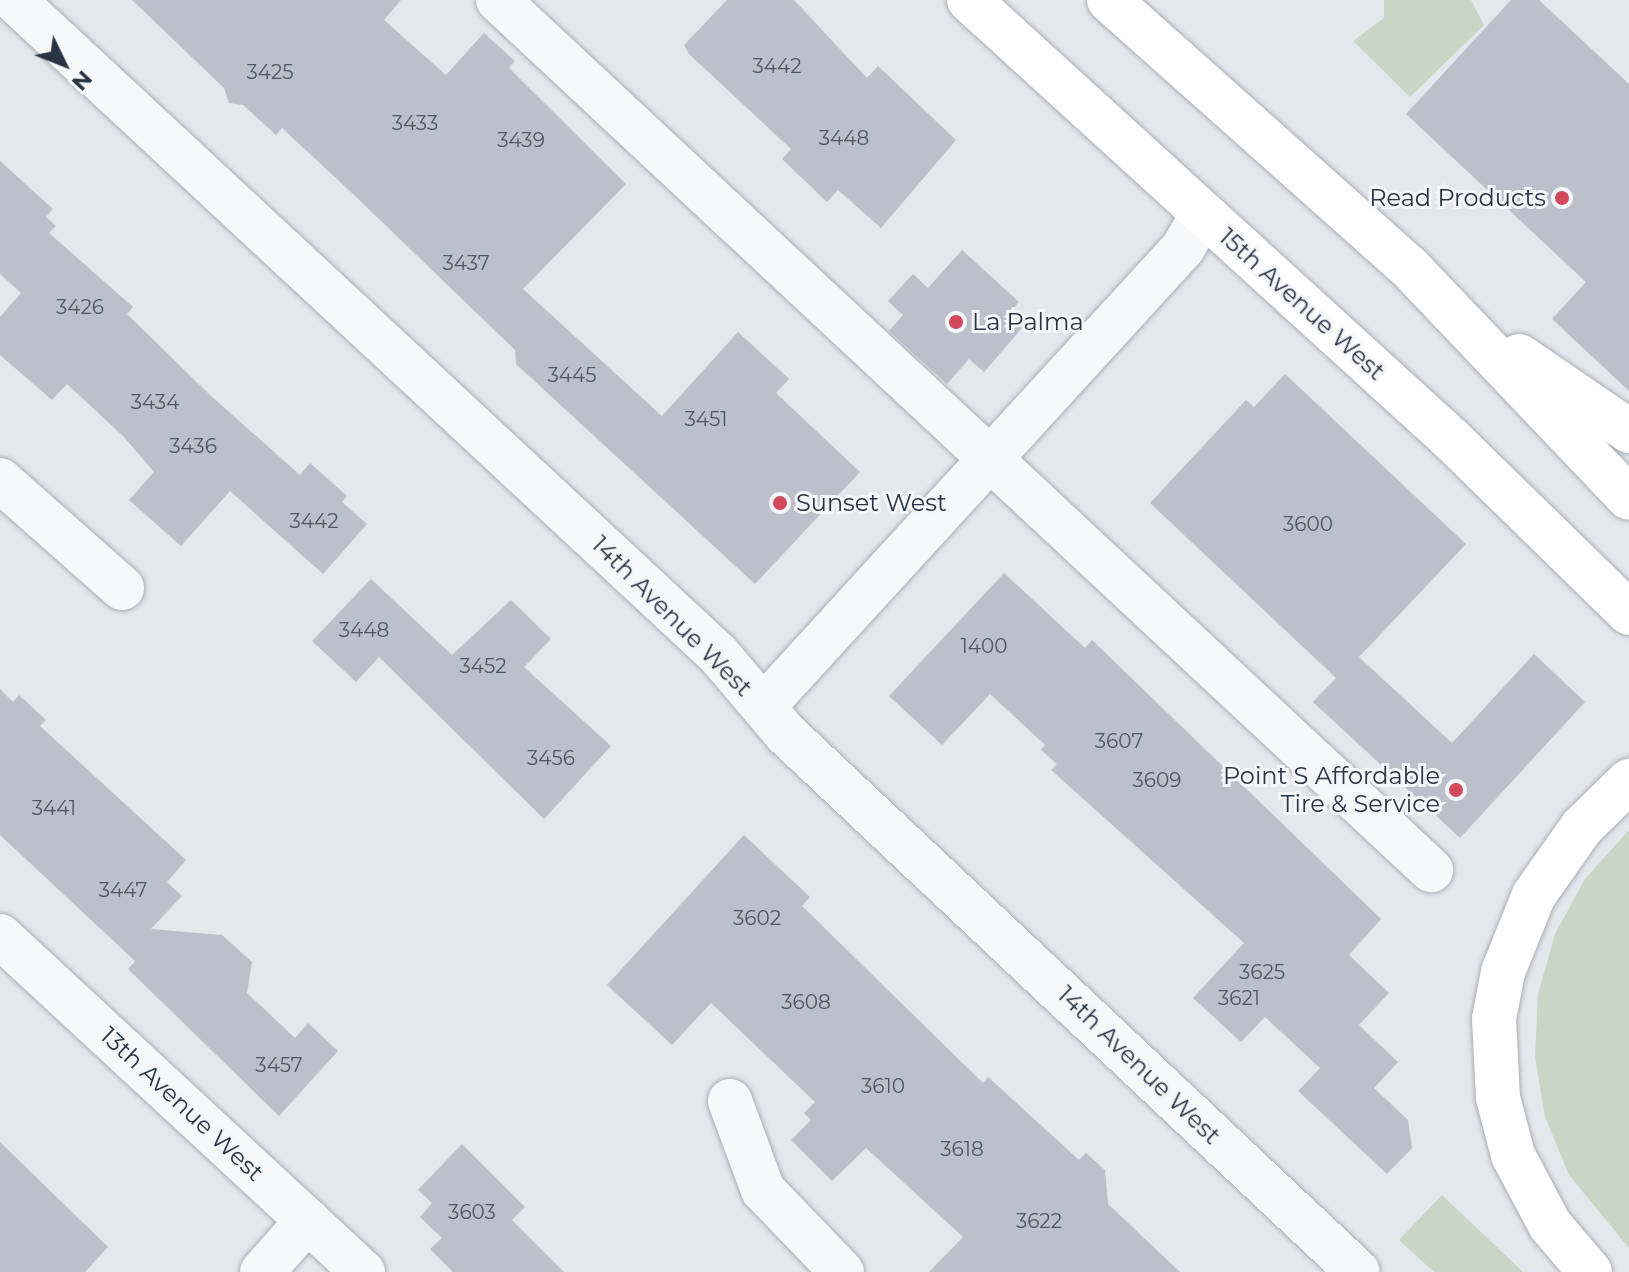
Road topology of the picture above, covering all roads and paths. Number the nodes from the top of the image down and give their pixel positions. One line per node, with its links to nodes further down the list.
1 (14, 0): 15 (street, 14th Avenue West)
2 (498, 0): 8 (street)
3 (969, 0): 5 (main road, 15th Avenue West)
4 (1109, 0): 6 (main road)
5 (1203, 214): 8 (street); 11 (main road, 15th Avenue West)
6 (1458, 315): 7 (main road); 10 (main road)
7 (1629, 431)
8 (994, 458): 15 (street); 17 (street)
9 (0, 480): 12 (street)
10 (1629, 498)
11 (1529, 517): 13 (main road, 15th Avenue West); 14 (main road)
12 (122, 588)
13 (1629, 613)
14 (1629, 633)
15 (763, 707): 24 (street, 14th Avenue West)
16 (1629, 781): 25 (main road)
17 (1431, 870)
18 (0, 936): 20 (street, 13th Avenue West)
19 (730, 1101): 23 (street)
20 (308, 1220): 21 (street); 22 (street, 13th Avenue West)
21 (262, 1272)
22 (363, 1272)
23 (842, 1272)
24 (1358, 1272)
25 (1590, 1272)

